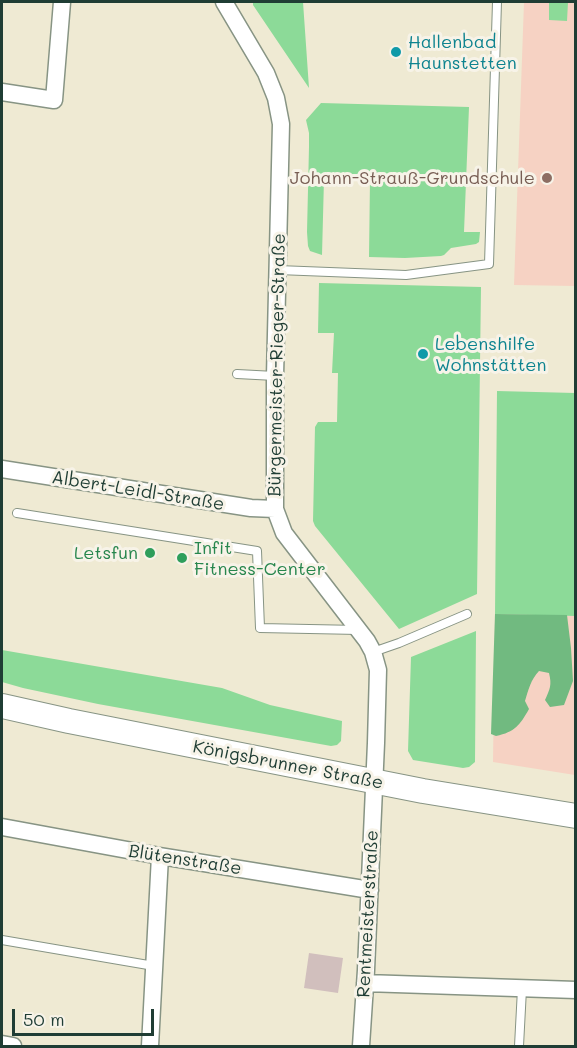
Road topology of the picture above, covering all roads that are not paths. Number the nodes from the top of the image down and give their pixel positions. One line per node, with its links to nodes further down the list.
1 (62, 2): 4 (street)
2 (224, 2): 5 (street, Bürgermeister-Rieger-Straße)
3 (497, 2): 5 (lane)
4 (2, 92)
5 (278, 270): 7 (street, Bürgermeister-Rieger-Straße)
6 (237, 374): 7 (lane)
7 (275, 376): 9 (street, Bürgermeister-Rieger-Straße)
8 (2, 470): 9 (street, Albert-Leidl-Straße)
9 (275, 508): 12 (street, Bürgermeister-Rieger-Straße)
10 (17, 513): 12 (lane)
11 (467, 614): 13 (lane)
12 (359, 630): 13 (street, Bürgermeister-Rieger-Straße)
13 (373, 652): 15 (street, Bürgermeister-Rieger-Straße)
14 (2, 706): 15 (main road, Königsbrunner Straße)
15 (374, 782): 16 (main road, Königsbrunner Straße); 19 (street, Rentmeisterstraße)
16 (576, 816)
17 (2, 827): 18 (street, Blütenstraße)
18 (160, 856): 19 (street, Blütenstraße); 21 (street)
19 (370, 890): 22 (street, Rentmeisterstraße)
20 (2, 940): 21 (lane)
21 (154, 966): 27 (street)
22 (365, 983): 23 (street); 28 (street, Rentmeisterstraße)
23 (522, 989): 24 (street); 29 (lane)
24 (576, 990)
25 (2, 1044): 26 (street)
26 (13, 1047)
27 (150, 1047)
28 (362, 1047)
29 (519, 1047)

